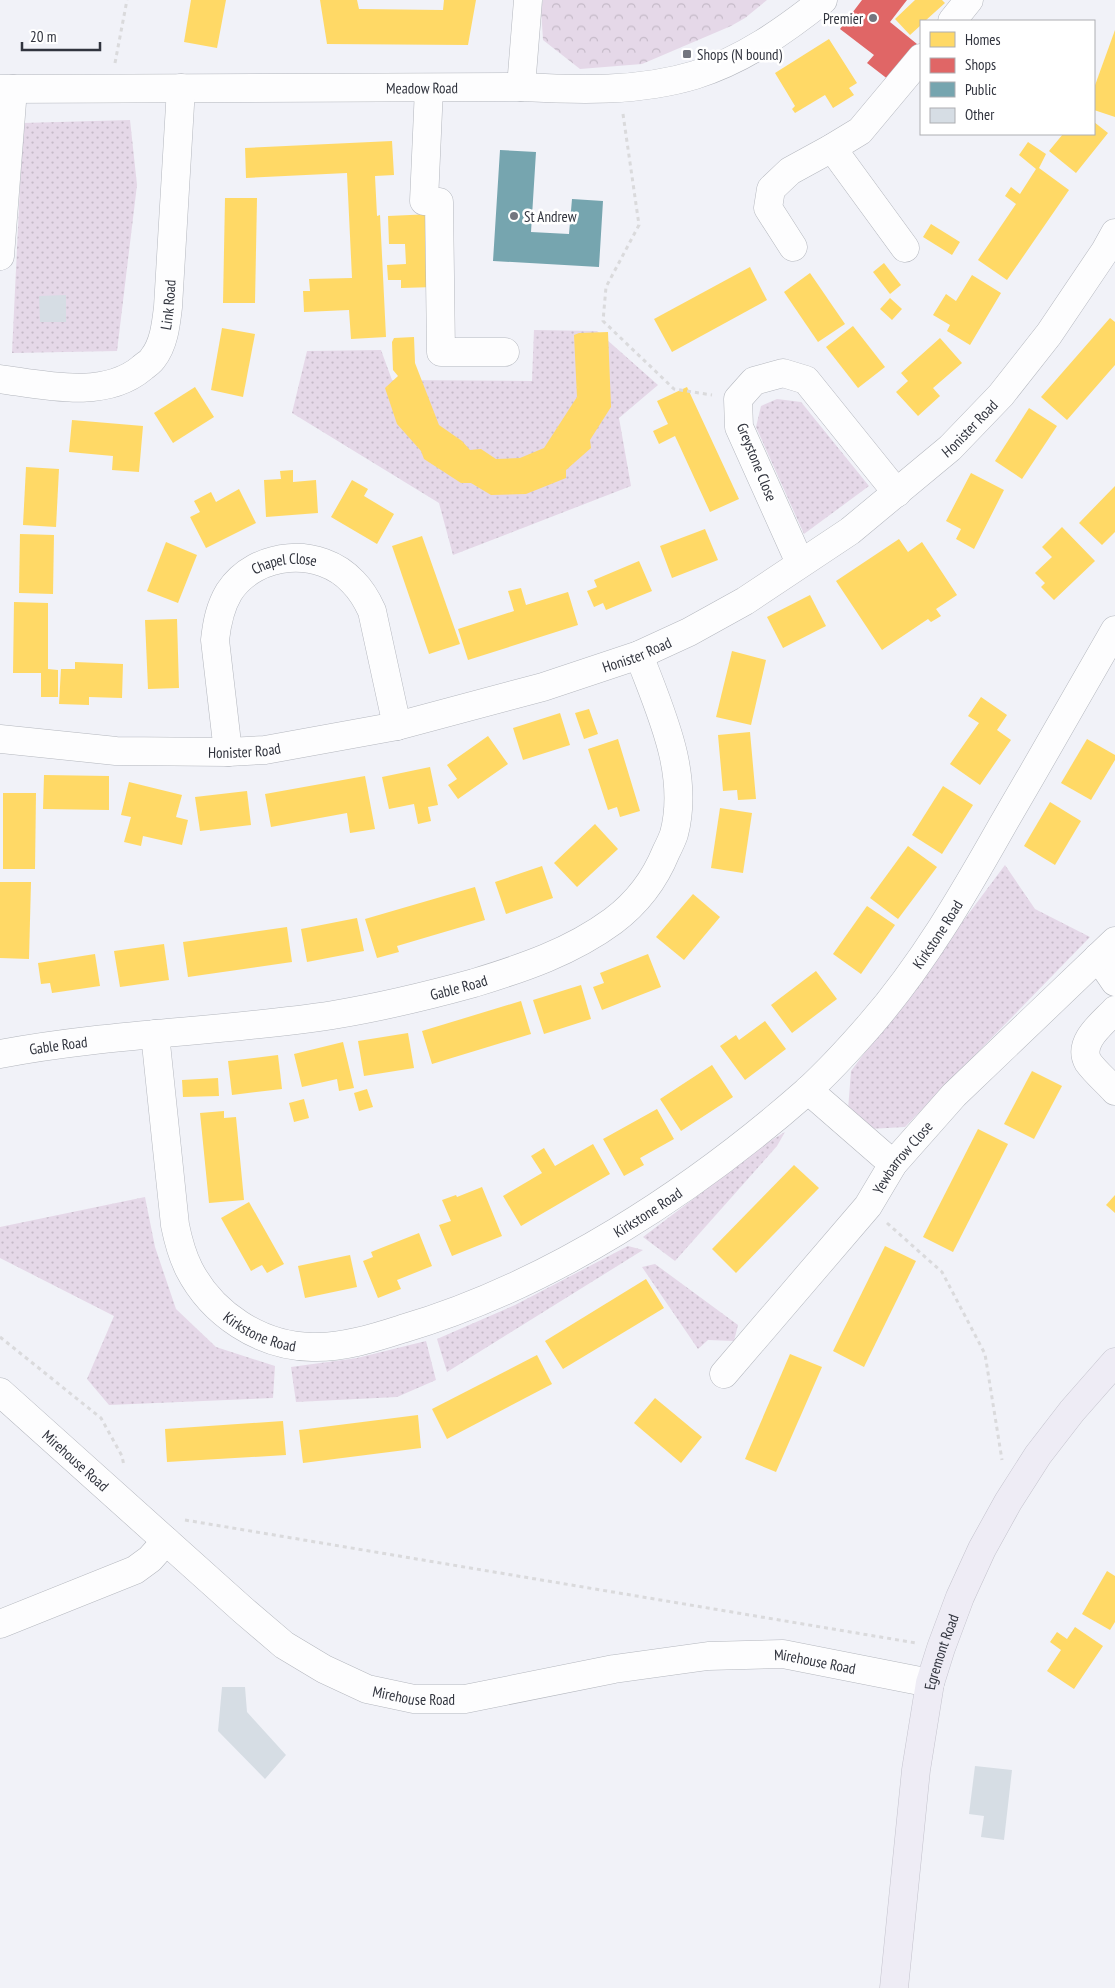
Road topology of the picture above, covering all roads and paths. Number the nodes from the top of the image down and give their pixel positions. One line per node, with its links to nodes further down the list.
1 (127, 0): 7 (path)
2 (528, 0): 10 (street)
3 (823, 0): 11 (street, Meadow Road)
4 (969, 0): 5 (street)
5 (953, 20)
6 (920, 59): 13 (street)
7 (110, 88): 8 (street, Meadow Road); 12 (street, Meadow Road)
8 (181, 88): 9 (street, Meadow Road); 19 (street, Link Road)
9 (429, 88): 10 (street, Meadow Road); 18 (street)
10 (521, 88): 11 (street, Meadow Road)
11 (619, 88): 20 (path)
12 (7, 89): 17 (street)
13 (832, 148): 15 (street); 16 (street)
14 (1115, 233): 21 (street, Honister Road)
15 (793, 248)
16 (905, 248)
17 (0, 256)
18 (505, 352)
19 (0, 379)
20 (738, 399): 21 (street); 22 (street, Greystone Close)
21 (897, 493): 22 (street, Honister Road)
22 (800, 564): 24 (street, Honister Road)
23 (1115, 630): 33 (street, Kirkstone Road)
24 (639, 655): 25 (street, Honister Road); 31 (street, Gable Road)
25 (397, 726): 27 (street, Honister Road); 27 (street, Chapel Close)
26 (0, 739): 27 (street, Honister Road)
27 (228, 752)
28 (1106, 949): 29 (street); 35 (street, Yewbarrow Close)
29 (1115, 982)
30 (1115, 1010): 34 (street)
31 (155, 1034): 32 (street, Gable Road); 33 (street, Kirkstone Road)
32 (0, 1054)
33 (808, 1090): 35 (street)
34 (1115, 1091)
35 (893, 1164): 36 (street, Yewbarrow Close)
36 (868, 1206): 39 (street, Yewbarrow Close); 41 (path)
37 (0, 1337): 42 (path)
38 (1115, 1362): 41 (highway, Egremont Road)
39 (724, 1374)
40 (0, 1392): 42 (street, Mirehouse Road)
41 (1008, 1502): 45 (highway, Egremont Road)
42 (134, 1512): 43 (street, Mirehouse Road)
43 (175, 1530): 44 (street); 45 (path); 46 (street, Mirehouse Road)
44 (0, 1624)
45 (941, 1648): 46 (highway, Egremont Road)
46 (930, 1683): 47 (highway, Egremont Road)
47 (894, 1988)

